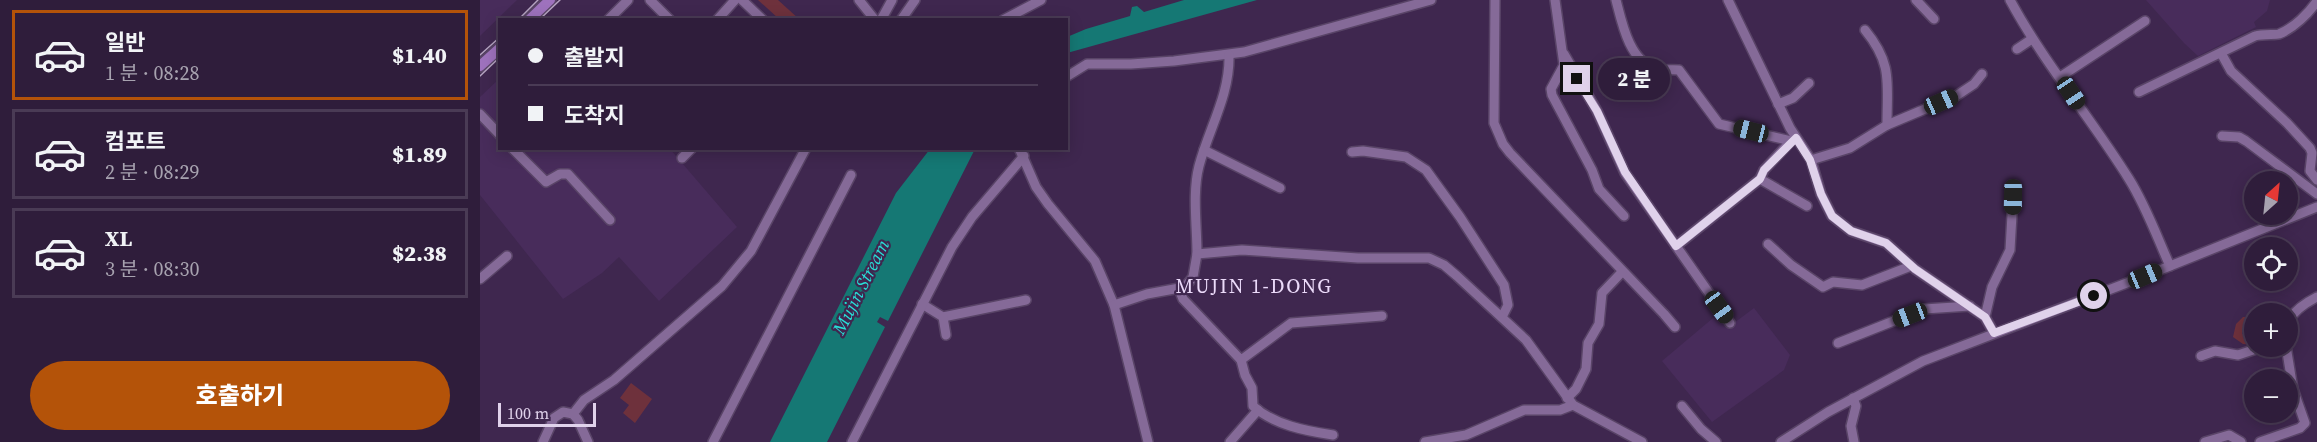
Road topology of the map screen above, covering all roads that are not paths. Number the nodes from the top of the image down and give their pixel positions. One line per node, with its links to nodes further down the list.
1 (550, 0): 18 (main road)
2 (628, 0): 19 (street)
3 (650, 0): 20 (street)
4 (735, 0): 21 (street)
5 (742, 0): 22 (street)
6 (859, 0): 23 (street)
7 (892, 0): 24 (street)
8 (915, 0): 25 (street)
9 (1041, 0): 26 (street)
10 (1431, 0): 35 (street)
11 (1495, 0): 72 (street)
12 (1555, 0): 34 (street)
13 (1616, 0): 47 (street)
14 (1728, 0): 42 (street)
15 (1916, 0): 27 (street)
16 (2010, 0): 30 (street)
17 (2317, 1): 33 (street)
18 (531, 18)
19 (610, 18)
20 (668, 18)
21 (719, 18)
22 (761, 18)
23 (872, 18)
24 (882, 18)
25 (902, 18)
26 (1007, 18)
27 (1935, 19)
28 (2145, 21): 39 (street)
29 (1865, 30): 44 (street)
30 (2032, 39): 31 (street); 39 (street)
31 (2017, 49)
32 (498, 50): 36 (main road)
33 (2221, 53): 41 (street); 58 (street)
34 (1563, 54): 64 (street); 67 (street)
35 (1229, 55): 38 (street); 51 (street)
36 (480, 66)
37 (1982, 74): 44 (street)
38 (1068, 76)
39 (2060, 77): 71 (street)
40 (1809, 83): 42 (street)
41 (2139, 92)
42 (1778, 104): 47 (street)
43 (480, 114): 45 (street)
44 (1887, 125): 55 (street)
45 (498, 133)
46 (2222, 136): 60 (street)
47 (1793, 140): 55 (street); 57 (street)
48 (514, 150): 65 (street)
49 (690, 150): 54 (street)
50 (805, 150): 98 (street)
51 (1204, 150): 59 (street); 68 (street)
52 (1022, 152): 77 (street); 78 (street)
53 (1352, 153): 83 (street)
54 (682, 158)
55 (1810, 160): 70 (street)
56 (851, 175): 103 (street)
57 (1760, 179): 62 (street); 67 (street)
58 (2317, 180)
59 (1280, 188)
60 (2317, 194)
61 (2013, 197): 84 (street)
62 (1807, 206)
63 (2317, 207): 71 (street)
64 (1624, 216)
65 (610, 220)
66 (1768, 244): 70 (street)
67 (1676, 246): 85 (street)
68 (1197, 254): 74 (street); 83 (street)
69 (507, 256): 73 (street)
70 (1911, 266): 79 (street)
71 (2170, 266): 87 (street)
72 (1622, 272): 86 (street); 95 (street)
73 (480, 279)
74 (1179, 289): 78 (street); 93 (street)
75 (2317, 297): 80 (street)
76 (1026, 300): 82 (street)
77 (922, 304): 82 (street); 104 (street)
78 (1114, 305): 105 (street)
79 (1971, 306): 84 (street); 89 (street)
80 (2298, 309)
81 (1382, 316): 93 (street)
82 (943, 317): 88 (street)
83 (1502, 317): 95 (street)
84 (1985, 317): 87 (street)
85 (1730, 322)
86 (1675, 327)
87 (1994, 333): 94 (street)
88 (946, 335)
89 (1838, 343)
90 (2244, 353): 91 (street)
91 (2201, 356)
92 (2288, 357): 99 (street)
93 (1241, 360): 97 (street)
94 (1853, 398): 110 (street); 111 (street)
95 (1570, 401): 107 (street); 108 (street)
96 (1682, 406): 109 (street)
97 (1258, 410): 100 (street); 106 (street)
98 (573, 414): 101 (street); 102 (street)
99 (2292, 431): 114 (street); 115 (street)
100 (1333, 435)
101 (543, 442)
102 (588, 442)
103 (714, 442)
104 (852, 442)
105 (1148, 442)
106 (1230, 442)
107 (1425, 442)
108 (1642, 442)
109 (1716, 442)
110 (1781, 442)
111 (1854, 442)
112 (2205, 442): 113 (street)
113 (2241, 442)
114 (2260, 442)
115 (2296, 442)

